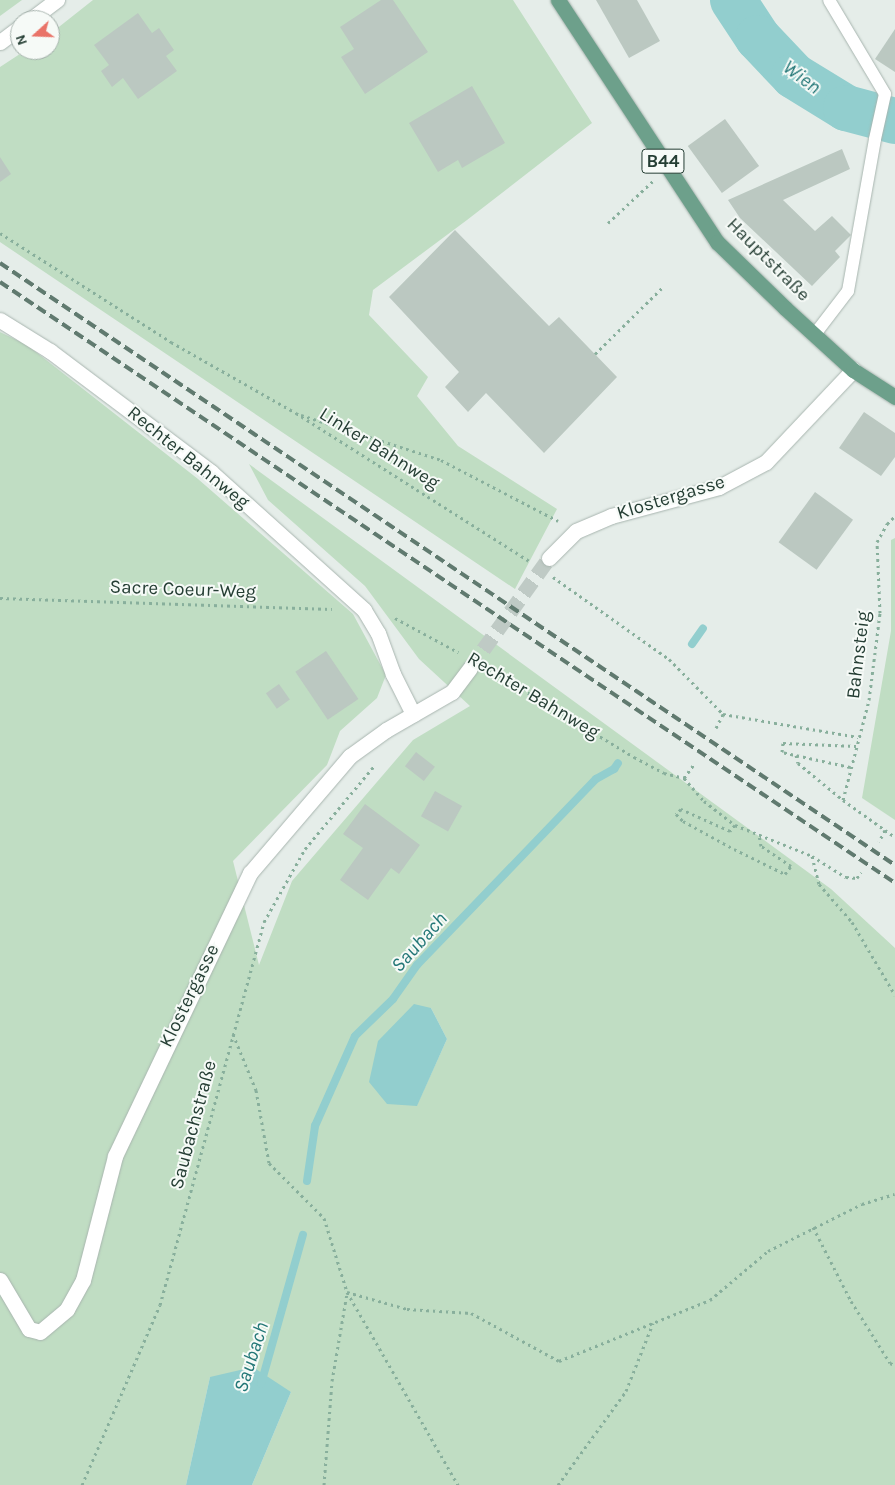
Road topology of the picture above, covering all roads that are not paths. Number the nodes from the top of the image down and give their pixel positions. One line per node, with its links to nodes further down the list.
1 (57, 0): 4 (street)
2 (558, 0): 6 (main road, Hauptstraße / B44)
3 (829, 0): 6 (lane)
4 (44, 10)
5 (0, 320): 11 (street, Rechter Bahnweg)
6 (815, 334): 7 (main road, Hauptstraße / B44)
7 (853, 370): 8 (main road, Hauptstraße / B44); 9 (street, Klostergasse)
8 (895, 397)
9 (549, 558)
10 (478, 667): 11 (street, Klostergasse)
11 (413, 714): 12 (street, Klostergasse)
12 (0, 1280)

